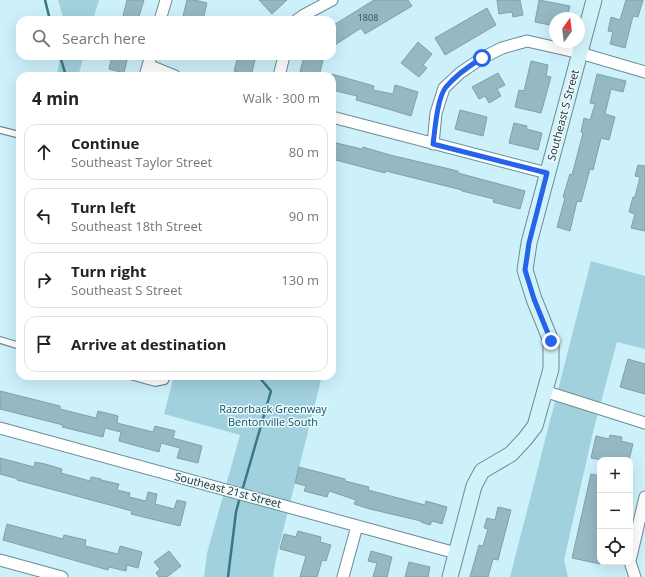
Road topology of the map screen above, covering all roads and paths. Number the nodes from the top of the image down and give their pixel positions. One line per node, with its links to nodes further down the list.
1 (166, 0): 4 (street)
2 (332, 0): 5 (street)
3 (594, 0): 6 (street, Southeast S Street)
4 (161, 16)
5 (303, 16)
6 (580, 53): 12 (street); 16 (street); 17 (street, Southeast S Street)
7 (150, 60): 9 (street); 10 (street)
8 (283, 60): 11 (street)
9 (146, 72)
10 (169, 72)
11 (280, 72)
12 (645, 72)
13 (336, 118): 16 (street)
14 (0, 130): 15 (lane)
15 (16, 134)
16 (433, 144): 17 (street)
17 (547, 173): 22 (street, Southeast S Street)
18 (0, 340): 19 (lane)
19 (16, 345)
20 (144, 380): 21 (lane)
21 (165, 380)
22 (544, 391): 23 (street); 28 (street, Southeast S Street)
23 (645, 423)
24 (0, 428): 26 (street, Southeast 21st Street)
25 (645, 497): 27 (street)
26 (357, 526): 28 (street, Southeast 21st Street); 32 (street)
27 (633, 548)
28 (456, 553): 33 (street, Southeast S Street)
29 (0, 560): 31 (street)
30 (631, 565): 34 (street)
31 (62, 577)
32 (343, 577)
33 (450, 577)
34 (635, 577)

